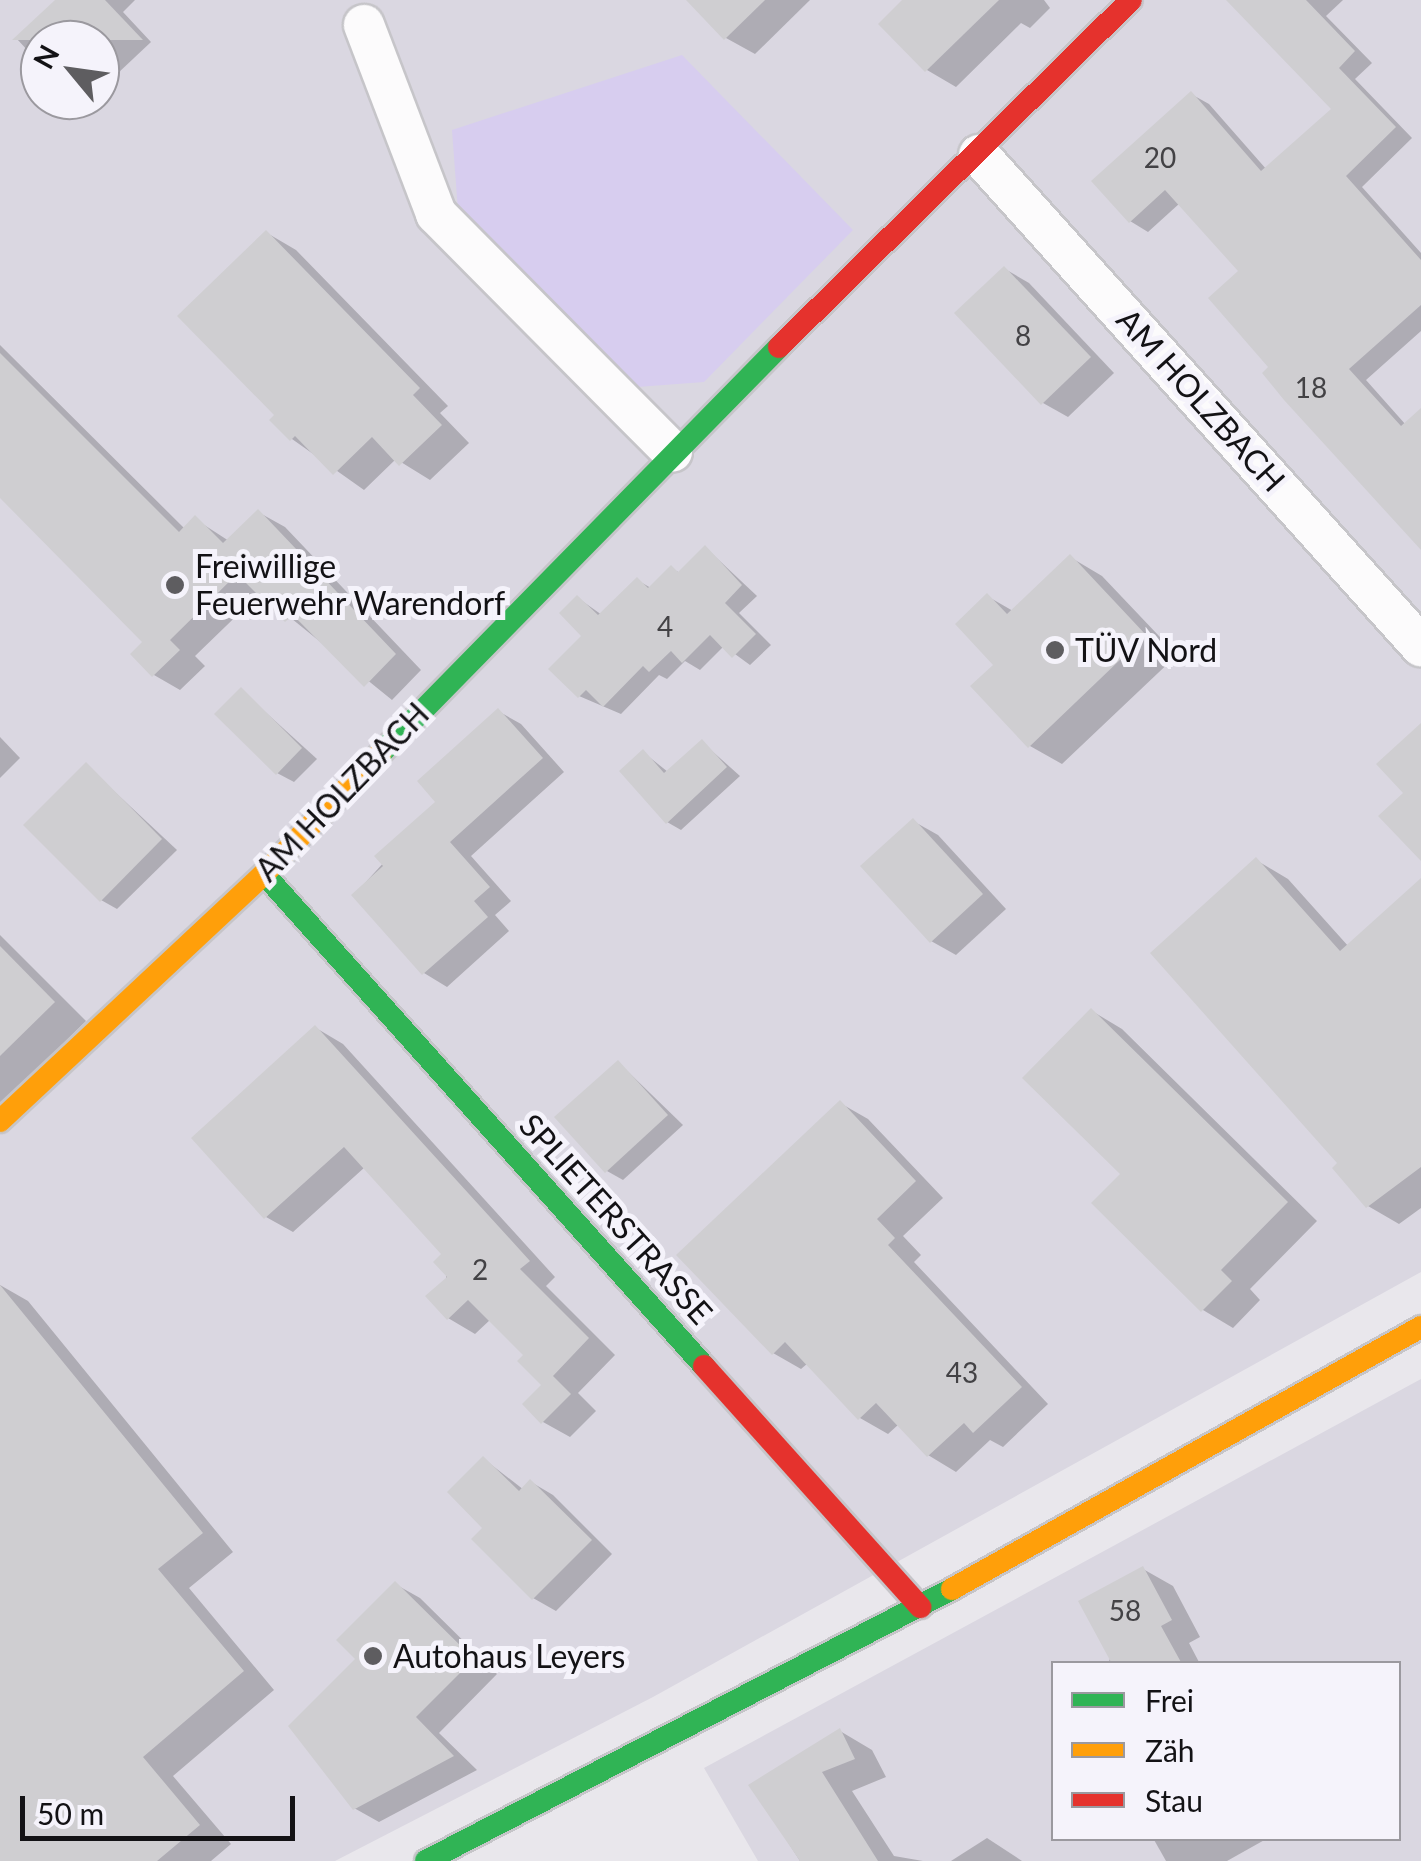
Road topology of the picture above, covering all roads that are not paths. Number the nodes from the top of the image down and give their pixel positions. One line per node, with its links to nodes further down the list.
1 (1131, 0): 3 (street, AM HOLZBACH)
2 (364, 26): 4 (street)
3 (979, 155): 4 (street, AM HOLZBACH); 5 (street, AM HOLZBACH)
4 (672, 452): 6 (street, AM HOLZBACH)
5 (1421, 646)
6 (264, 874): 7 (street, AM HOLZBACH); 9 (street, SPLIETERSTRASSE)
7 (0, 1120)
8 (1421, 1327): 9 (street)
9 (920, 1607): 10 (street)
10 (426, 1861)

